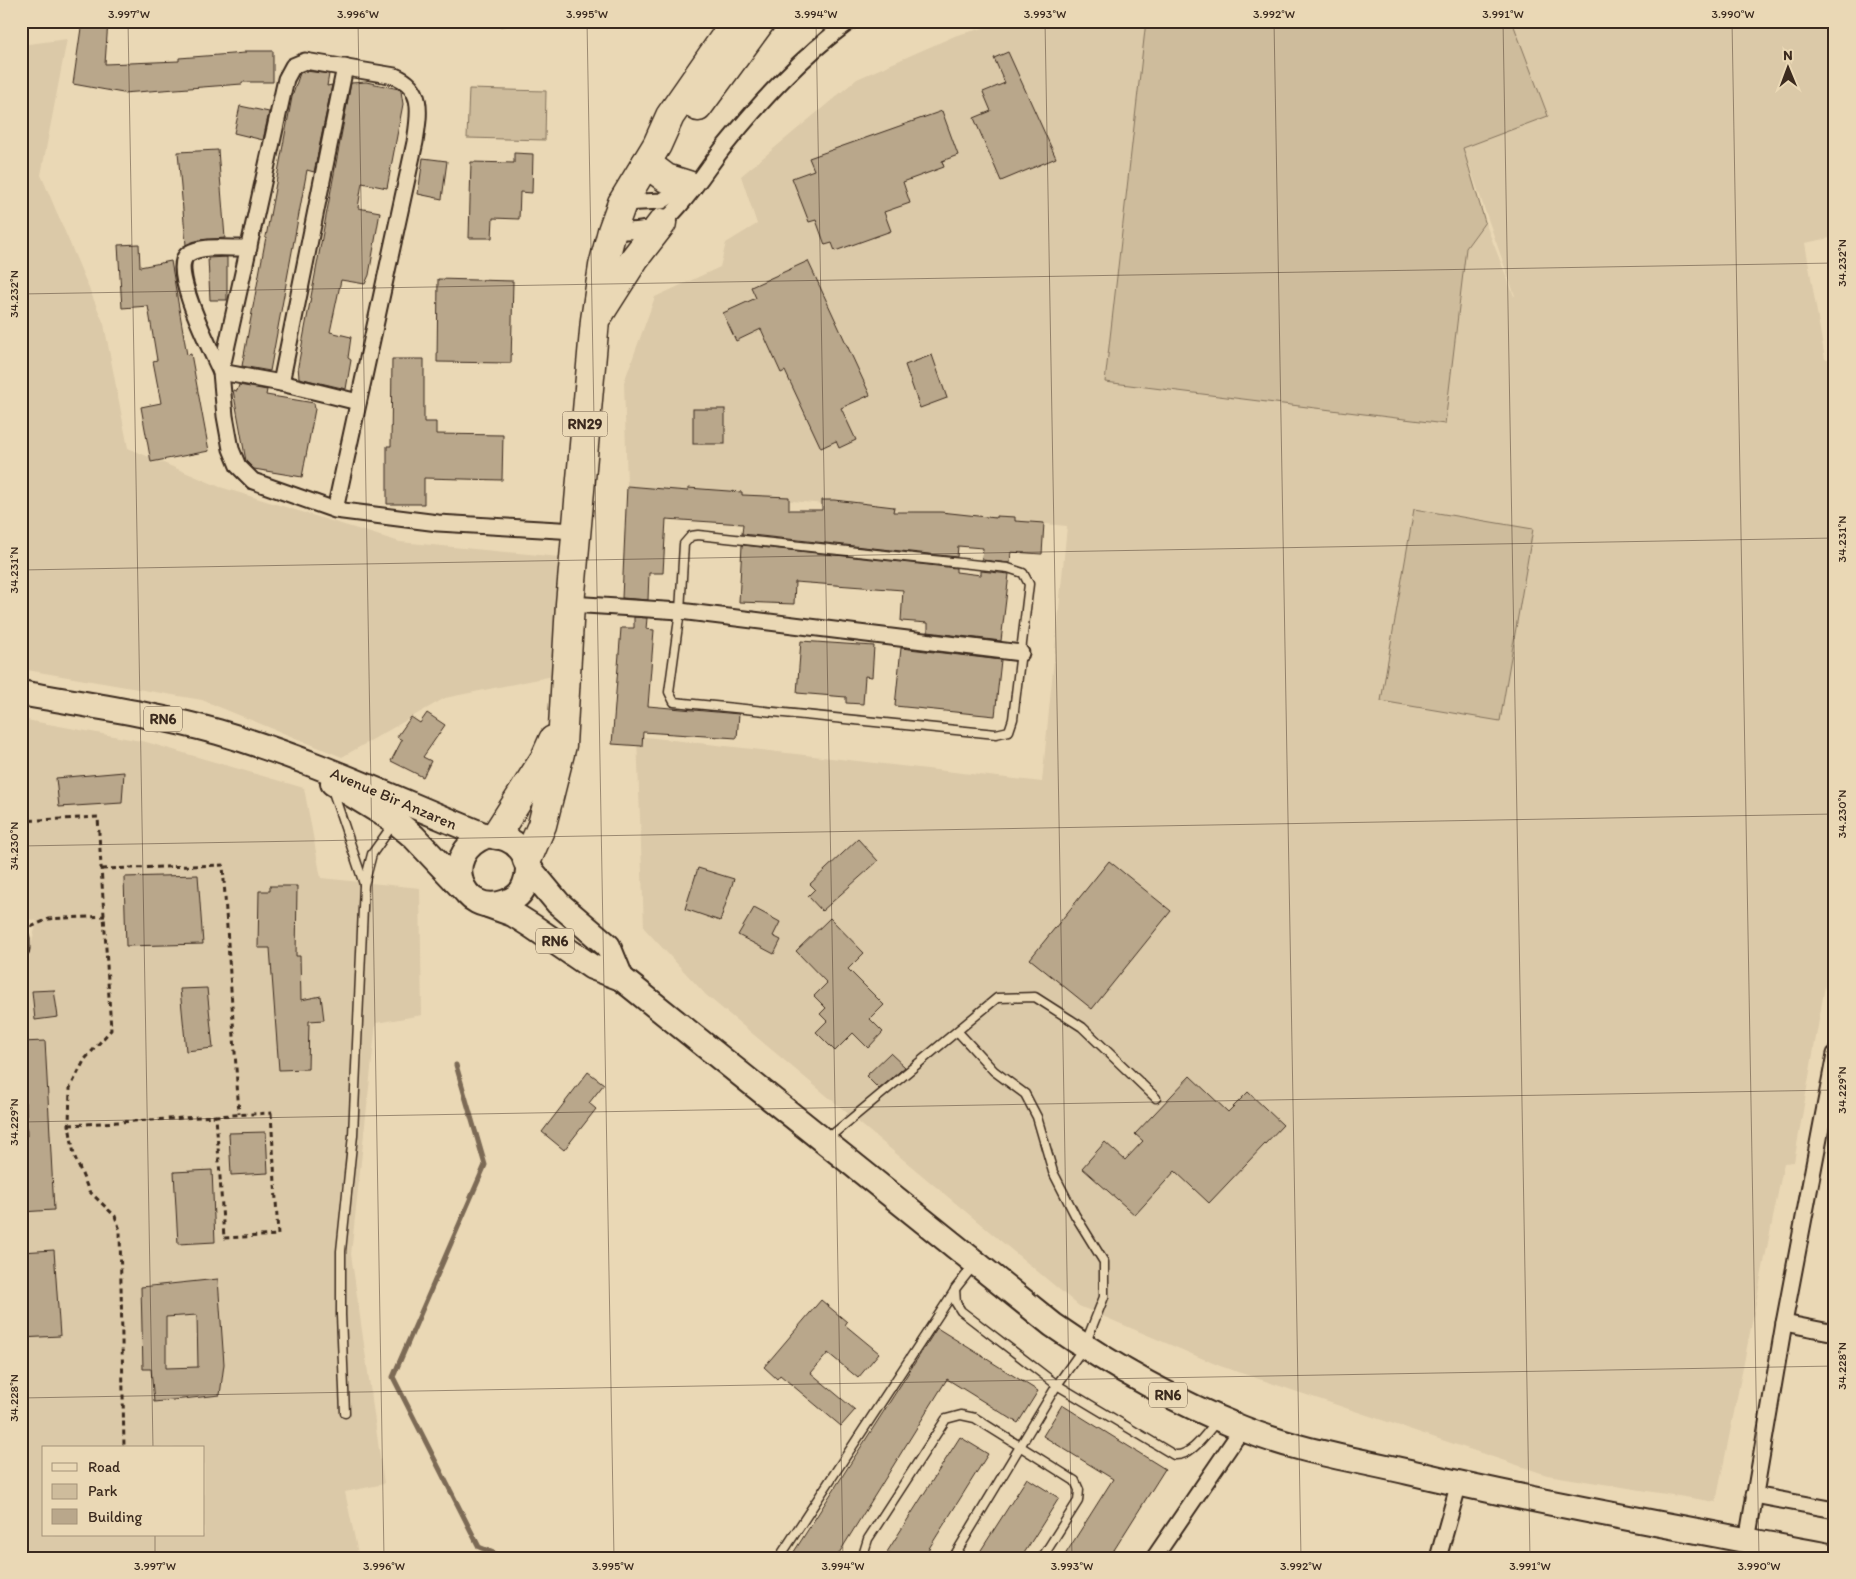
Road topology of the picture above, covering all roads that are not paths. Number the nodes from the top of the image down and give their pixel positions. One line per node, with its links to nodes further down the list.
1 (761, 21): 3 (highway, RN29)
2 (850, 21): 6 (street)
3 (735, 34): 5 (highway, RN29)
4 (345, 67): 10 (street); 13 (street); 14 (street)
5 (651, 154): 6 (highway); 7 (highway, RN29)
6 (694, 180): 7 (street); 8 (street)
7 (622, 204): 9 (highway, RN29)
8 (662, 223): 9 (street); 11 (highway)
9 (612, 231): 11 (highway, RN29)
10 (249, 248): 12 (street); 12 (street)
11 (595, 320): 16 (highway, RN29)
12 (222, 372): 13 (street); 15 (street)
13 (282, 383): 14 (street)
14 (358, 402): 15 (street)
15 (336, 510): 16 (street)
16 (576, 531): 17 (highway, RN29)
17 (570, 604): 18 (street); 21 (highway, RN29)
18 (680, 611): 19 (street); 19 (lane); 19 (lane)
19 (1021, 653)
20 (21, 693): 22 (main road, Avenue Bir Anzaren / RN6)
21 (564, 716): 25 (highway, RN29); 26 (highway, RN29)
22 (301, 760): 23 (main road, Avenue Bir Anzaren / RN6); 25 (main road, Avenue Bir Anzaren / RN6)
23 (330, 782): 24 (main road, Avenue Bir Anzaren / RN6); 27 (lane)
24 (395, 821): 27 (lane); 28 (main road, Avenue Bir Anzaren / RN6)
25 (491, 836): 26 (main road, RN6); 28 (main road)
26 (528, 864): 29 (main road); 32 (main road, RN6)
27 (364, 885): 43 (lane)
28 (466, 892): 29 (main road, RN6)
29 (488, 905): 32 (main road, RN6)
30 (26, 933): 31 (street)
31 (21, 949)
32 (621, 978): 36 (main road, RN6)
33 (958, 1032): 35 (lane); 36 (lane); 41 (lane)
34 (1835, 1055): 39 (street)
35 (1156, 1098)
36 (824, 1142): 37 (main road, RN6)
37 (975, 1263): 38 (lane); 41 (main road, RN6)
38 (955, 1289): 42 (lane); 52 (lane)
39 (1784, 1323): 40 (street); 48 (street)
40 (1835, 1333)
41 (1084, 1347): 42 (lane); 44 (main road, RN6)
42 (1057, 1385): 44 (lane); 46 (lane)
43 (345, 1413)
44 (1220, 1419): 45 (main road, RN6)
45 (1242, 1429): 47 (main road, RN6); 56 (street)
46 (1019, 1447): 53 (lane); 54 (lane); 55 (lane)
47 (1459, 1484): 50 (main road, RN6); 57 (street)
48 (1754, 1496): 49 (street); 50 (street)
49 (1835, 1510)
50 (1746, 1540): 51 (main road, RN6)
51 (1786, 1553): 58 (main road, RN6)
52 (779, 1558)
53 (866, 1558)
54 (953, 1558)
55 (1042, 1558)
56 (1154, 1558)
57 (1438, 1558)
58 (1835, 1558)

